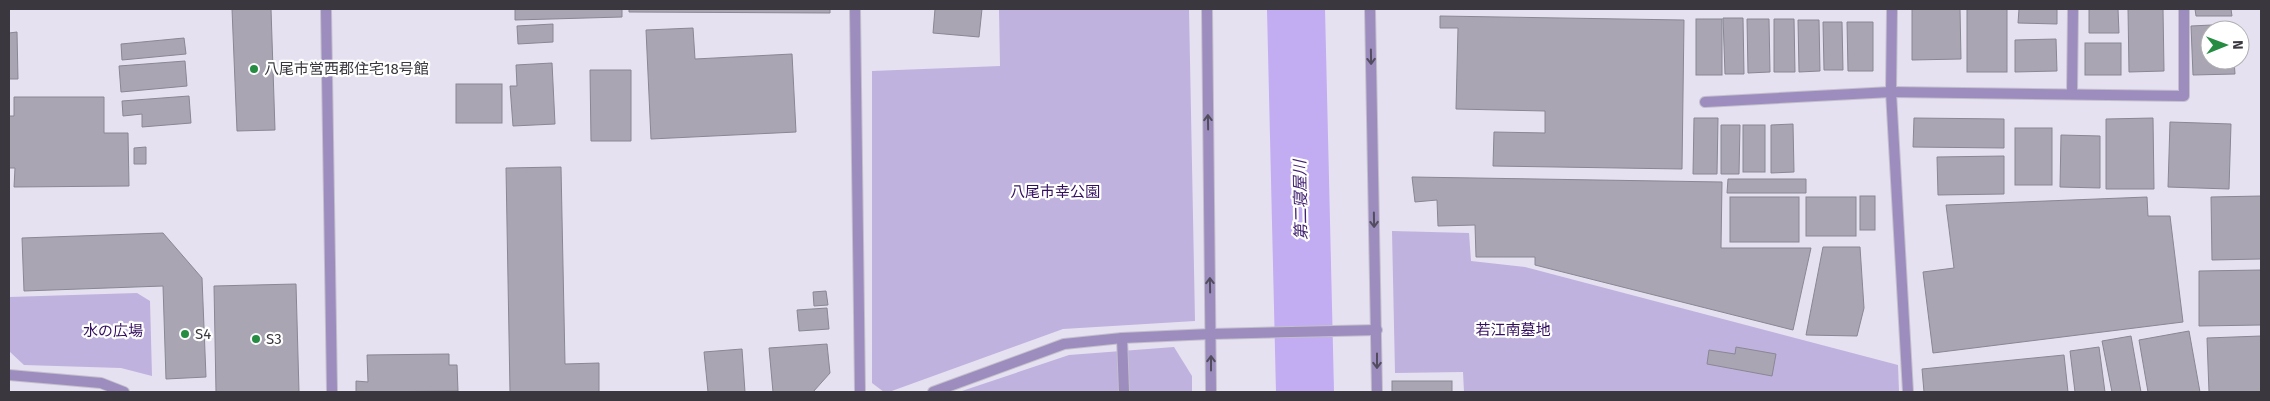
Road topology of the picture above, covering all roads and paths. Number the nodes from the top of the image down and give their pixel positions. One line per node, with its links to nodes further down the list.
1 (326, 9): 17 (street)
2 (855, 9): 18 (street)
3 (1207, 9): 12 (street, one-way to 3)
4 (1370, 9): 11 (street, one-way to 11)
5 (1892, 9): 8 (street)
6 (2073, 9): 9 (street)
7 (2184, 9): 9 (street)
8 (1891, 92): 9 (street); 10 (street); 23 (street)
9 (2072, 94)
10 (1705, 102)
11 (1377, 330): 12 (street); 22 (street, one-way to 22)
12 (1211, 334): 13 (street); 21 (street, one-way to 12)
13 (1122, 338): 19 (street); 20 (street)
14 (9, 375): 15 (street)
15 (101, 388): 16 (street)
16 (124, 392)
17 (332, 392)
18 (860, 392)
19 (933, 392)
20 (1124, 392)
21 (1211, 392)
22 (1377, 392)
23 (1908, 392)

